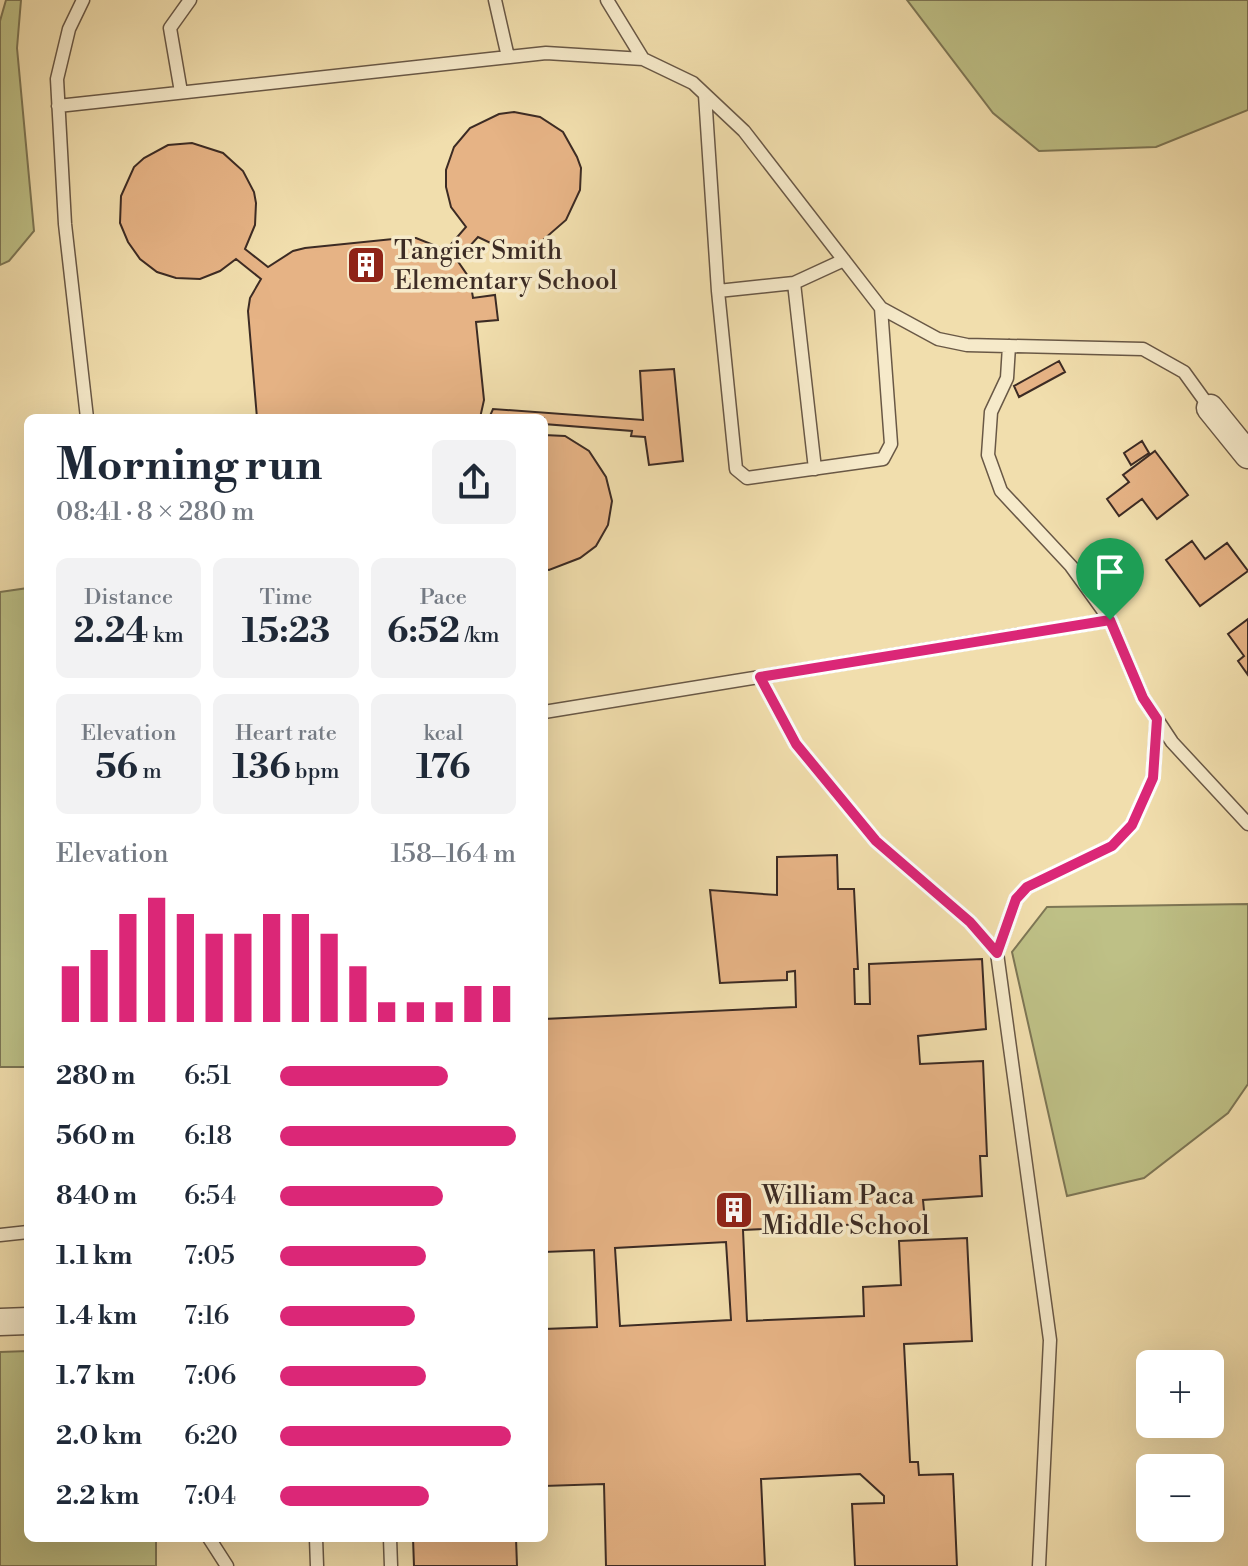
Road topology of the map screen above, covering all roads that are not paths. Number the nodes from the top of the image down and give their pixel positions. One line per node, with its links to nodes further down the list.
1 (83, 0): 9 (lane)
2 (190, 0): 7 (lane)
3 (495, 0): 5 (lane)
4 (607, 0): 6 (lane)
5 (508, 57): 6 (lane); 7 (lane)
6 (643, 59): 8 (lane)
7 (181, 92): 9 (lane)
8 (705, 95): 10 (lane); 12 (lane)
9 (58, 106): 16 (lane)
10 (844, 260): 11 (lane); 13 (lane)
11 (794, 283): 12 (lane); 18 (lane)
12 (718, 291): 18 (lane)
13 (881, 308): 14 (lane); 18 (lane)
14 (1009, 346): 15 (lane); 19 (lane)
15 (1210, 408): 17 (street)
16 (87, 414)
17 (1248, 455)
18 (815, 469)
19 (1110, 620): 20 (lane); 22 (lane)
20 (760, 677): 21 (lane); 24 (lane)
21 (548, 711)
22 (1157, 719): 23 (lane); 24 (lane)
23 (1248, 824)
24 (997, 953): 35 (lane)
25 (24, 1232): 26 (lane)
26 (0, 1235)
27 (24, 1321): 28 (street)
28 (0, 1322)
29 (212, 1542): 32 (lane)
30 (316, 1542): 33 (lane)
31 (390, 1542): 34 (lane)
32 (227, 1566)
33 (317, 1566)
34 (391, 1566)
35 (1039, 1566)

